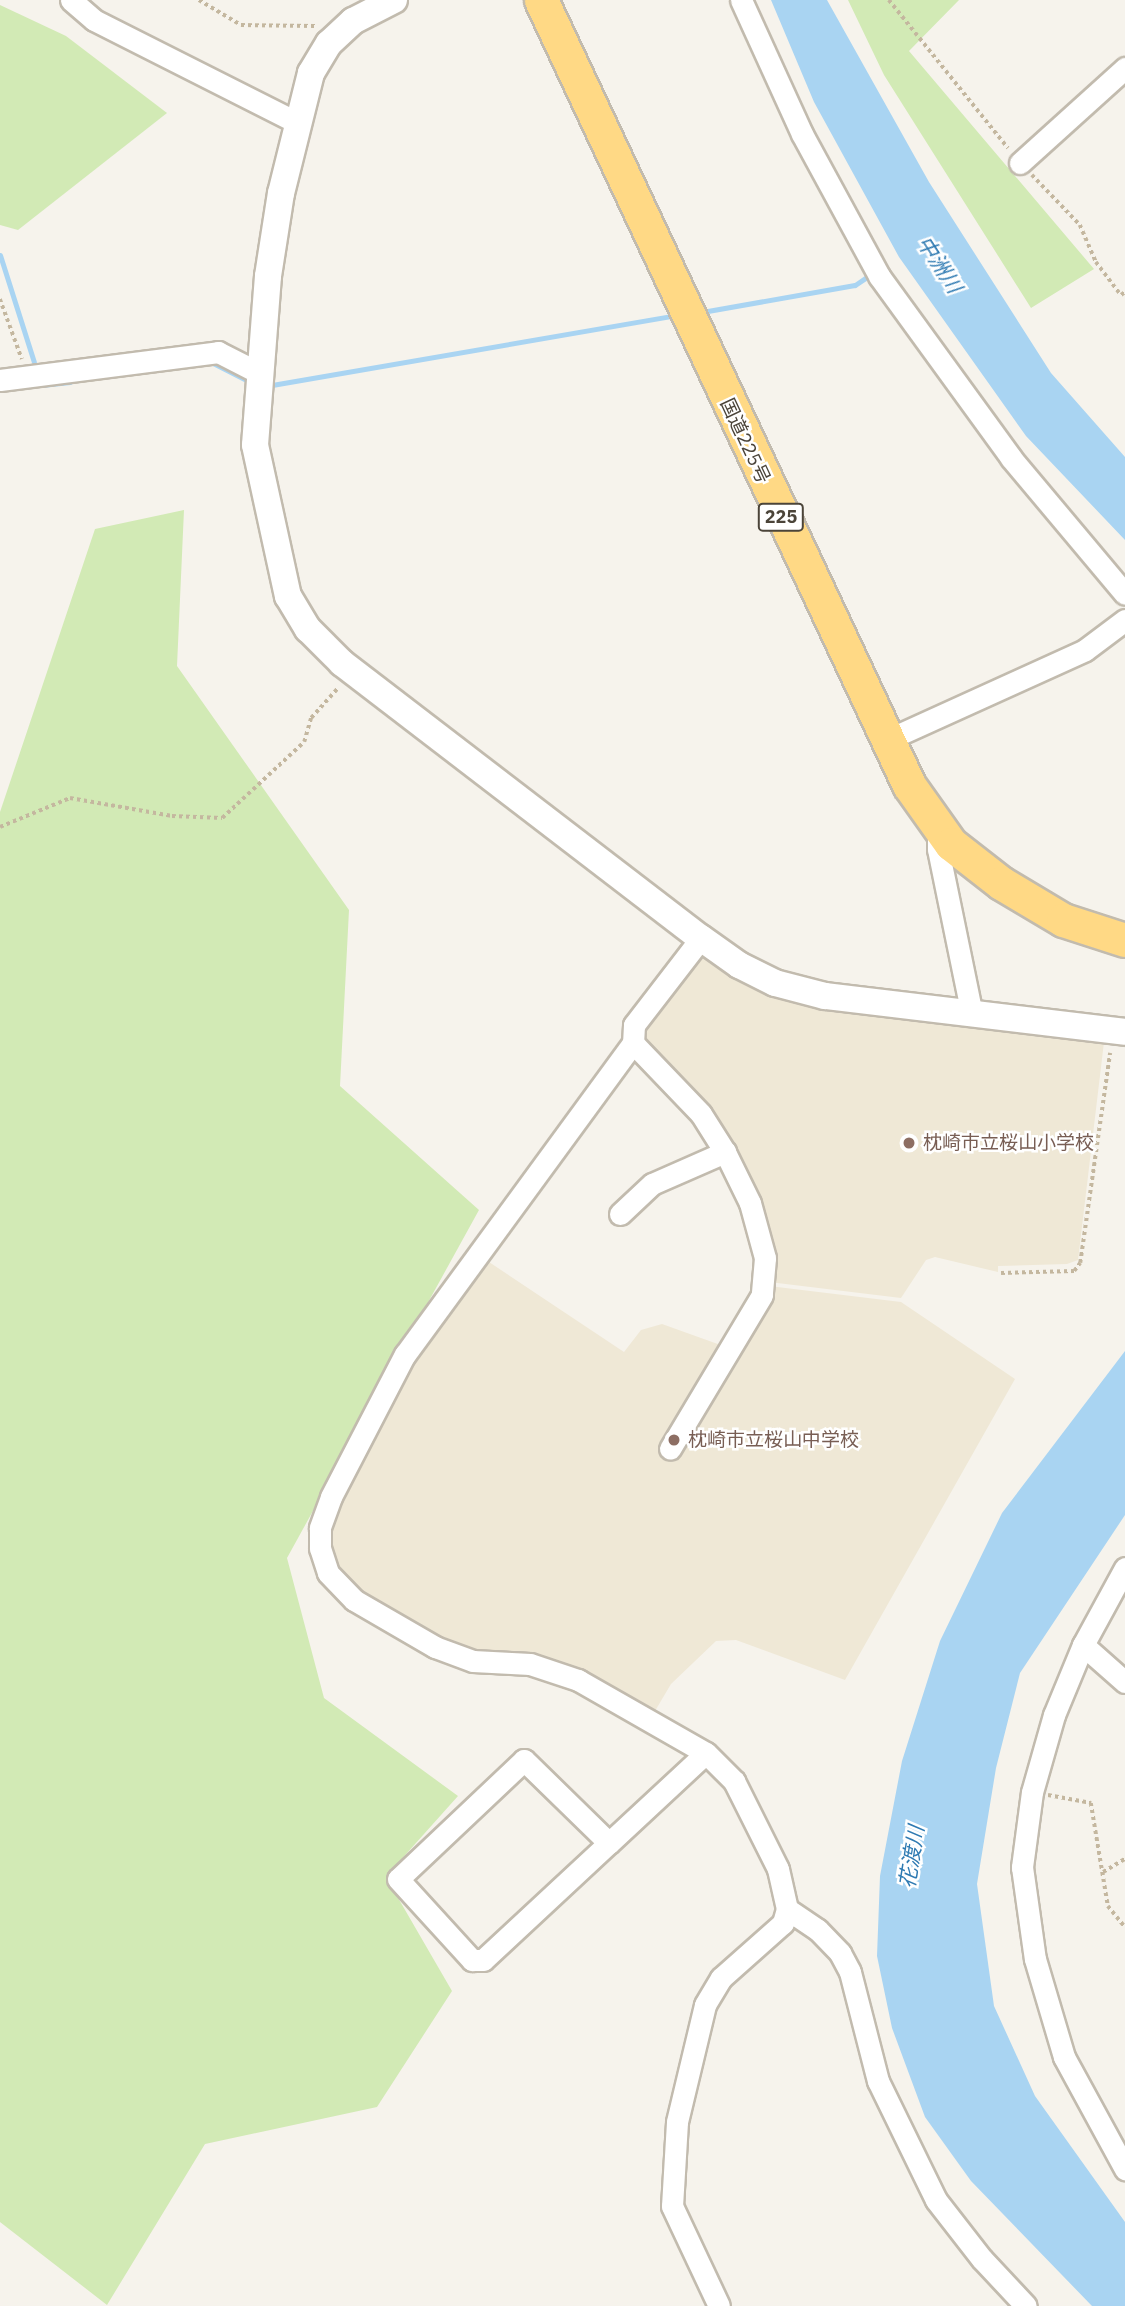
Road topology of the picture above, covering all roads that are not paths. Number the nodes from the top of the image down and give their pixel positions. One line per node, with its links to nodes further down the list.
1 (71, 0): 6 (street)
2 (394, 0): 6 (street)
3 (541, 0): 12 (highway, 国道225号 / 225)
4 (741, 0): 10 (street)
5 (1125, 68): 7 (street)
6 (296, 122): 8 (street)
7 (1020, 163)
8 (259, 373): 9 (street); 14 (street)
9 (0, 380)
10 (1125, 594)
11 (1125, 620): 12 (street)
12 (887, 740): 13 (highway, 国道225号 / 225)
13 (939, 827): 15 (highway, 国道225号 / 225); 16 (street)
14 (701, 937): 16 (street); 18 (street)
15 (1125, 940)
16 (972, 1016): 17 (street)
17 (1119, 1032)
18 (633, 1043): 19 (street); 25 (street)
19 (725, 1152): 20 (street); 21 (street)
20 (620, 1214)
21 (670, 1449)
22 (1125, 1568): 23 (street)
23 (1083, 1645): 24 (street); 28 (street)
24 (1125, 1682)
25 (706, 1753): 26 (street); 27 (street)
26 (609, 1843): 26 (street)
27 (787, 1909): 29 (street); 30 (street)
28 (1125, 2169)
29 (719, 2306)
30 (1026, 2306)

